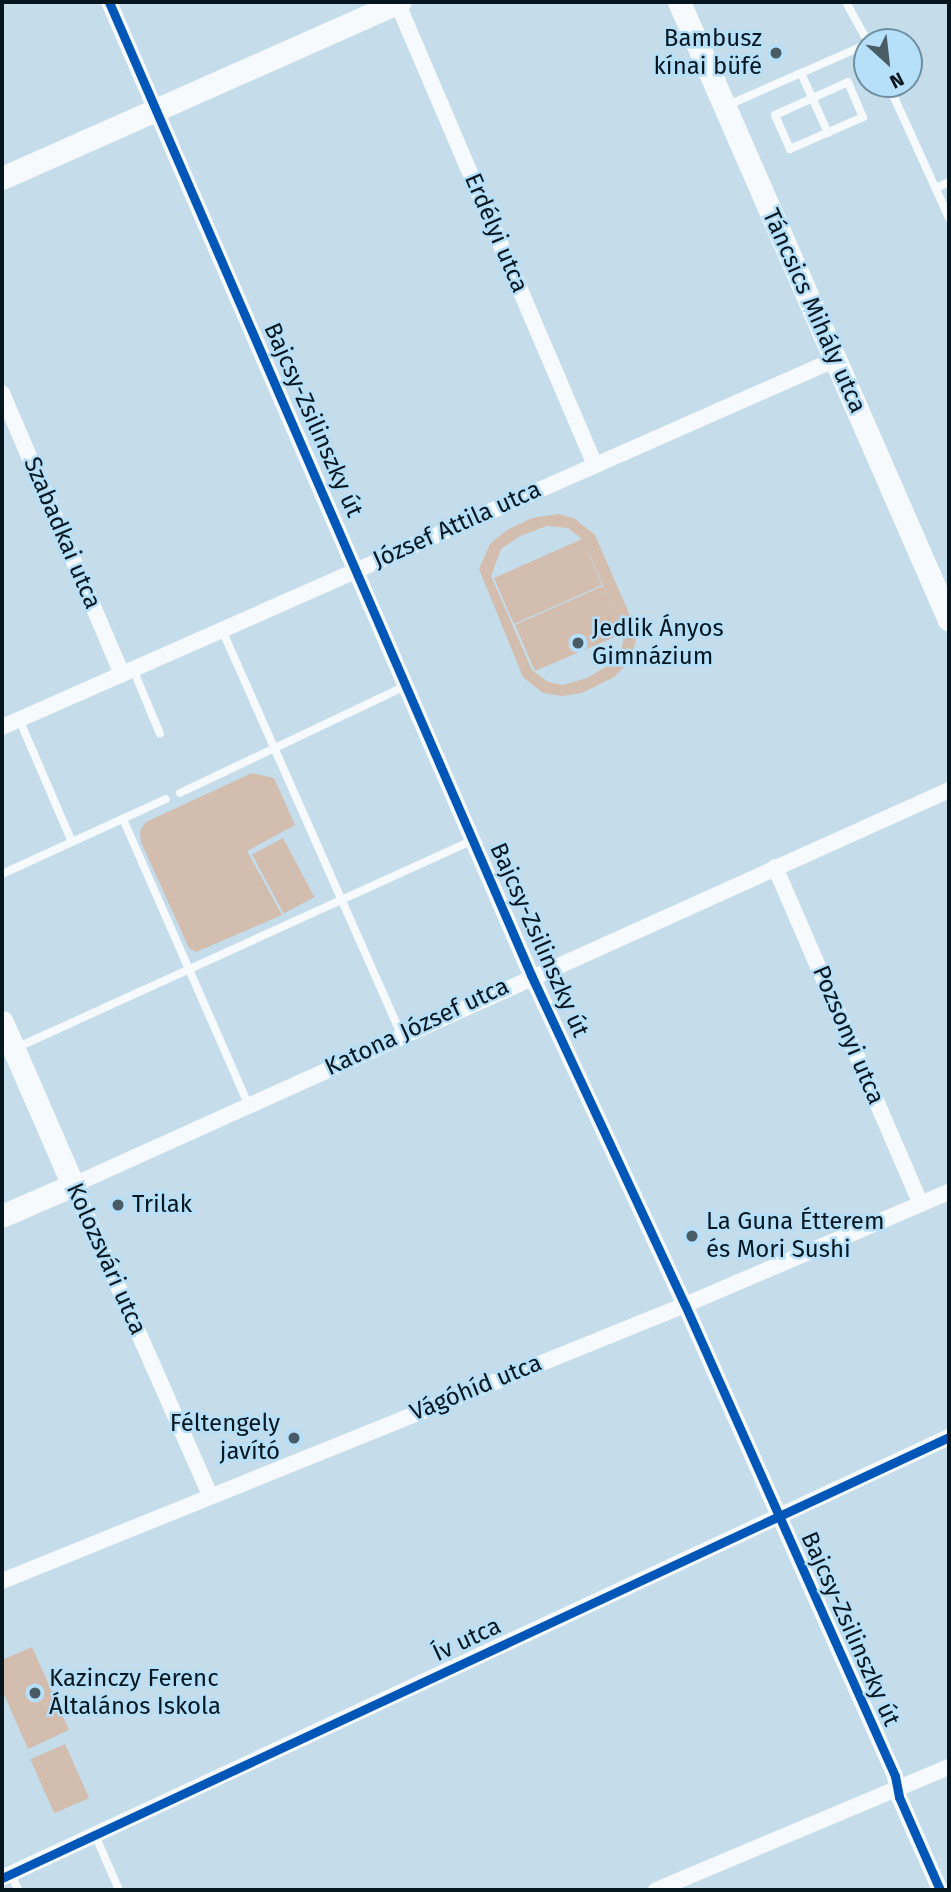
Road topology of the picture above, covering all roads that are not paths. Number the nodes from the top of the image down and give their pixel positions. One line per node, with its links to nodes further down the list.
1 (109, 2): 11 (street, Bajcsy-Zsilinszky út)
2 (398, 2): 11 (street); 19 (street, Erdélyi utca)
3 (679, 2): 10 (street, Táncsics Mihály utca)
4 (846, 2): 5 (lane)
5 (860, 28)
6 (853, 50): 7 (lane)
7 (801, 73): 9 (lane); 10 (lane)
8 (894, 98): 15 (lane)
9 (813, 99): 12 (lane); 12 (lane); 12 (lane)
10 (724, 107): 17 (street, Táncsics Mihály utca)
11 (157, 109): 13 (street); 20 (street, Bajcsy-Zsilinszky út)
12 (828, 133)
13 (2, 178)
14 (949, 183): 15 (lane)
15 (936, 188): 16 (lane)
16 (949, 218)
17 (836, 359): 19 (street, József Attila utca); 21 (street, Táncsics Mihály utca)
18 (2, 393): 23 (street, Szabadkai utca)
19 (595, 465): 20 (street, József Attila utca)
20 (357, 569): 22 (street, József Attila utca); 24 (street, Bajcsy-Zsilinszky út)
21 (949, 620)
22 (222, 630): 23 (street, József Attila utca); 28 (lane)
23 (127, 671): 25 (street, József Attila utca); 27 (lane)
24 (407, 685): 28 (lane); 33 (street, Bajcsy-Zsilinszky út)
25 (19, 719): 26 (street, József Attila utca); 34 (lane)
26 (2, 727)
27 (160, 734)
28 (275, 751): 30 (lane); 37 (lane)
29 (949, 790): 35 (street, Katona József utca)
30 (180, 793)
31 (166, 799): 32 (lane)
32 (123, 819): 34 (lane); 40 (lane)
33 (473, 840): 37 (lane); 41 (street, Bajcsy-Zsilinszky út)
34 (72, 842): 36 (lane)
35 (775, 867): 41 (street, Katona József utca); 48 (street, Pozsonyi utca)
36 (2, 874)
37 (341, 900): 39 (lane); 43 (lane)
38 (233, 938): 39 (lane)
39 (237, 947): 40 (lane)
40 (189, 969): 44 (lane); 45 (lane)
41 (531, 975): 43 (street, Katona József utca); 50 (street, Bajcsy-Zsilinszky út)
42 (2, 1021): 44 (street, Kolozsvári utca)
43 (401, 1034): 45 (street, Katona József utca)
44 (14, 1049): 46 (street, Kolozsvári utca)
45 (248, 1104): 46 (street, Katona József utca)
46 (73, 1185): 49 (street, Katona József utca); 52 (street, Kolozsvári utca)
47 (949, 1192): 48 (street, Vágóhíd utca)
48 (921, 1204): 50 (street, Vágóhíd utca)
49 (2, 1216)
50 (685, 1305): 52 (street, Vágóhíd utca); 53 (street, Bajcsy-Zsilinszky út)
51 (949, 1437): 53 (street, Ív utca)
52 (210, 1495): 54 (street, Vágóhíd utca)
53 (778, 1516): 56 (street, Bajcsy-Zsilinszky út); 57 (street, Ív utca)
54 (2, 1581)
55 (949, 1767): 56 (street)
56 (897, 1788): 61 (street); 62 (street, Bajcsy-Zsilinszky út)
57 (95, 1835): 58 (street, Ív utca); 60 (lane)
58 (6, 1876): 59 (lane)
59 (18, 1890)
60 (119, 1890)
61 (656, 1890)
62 (940, 1890)

